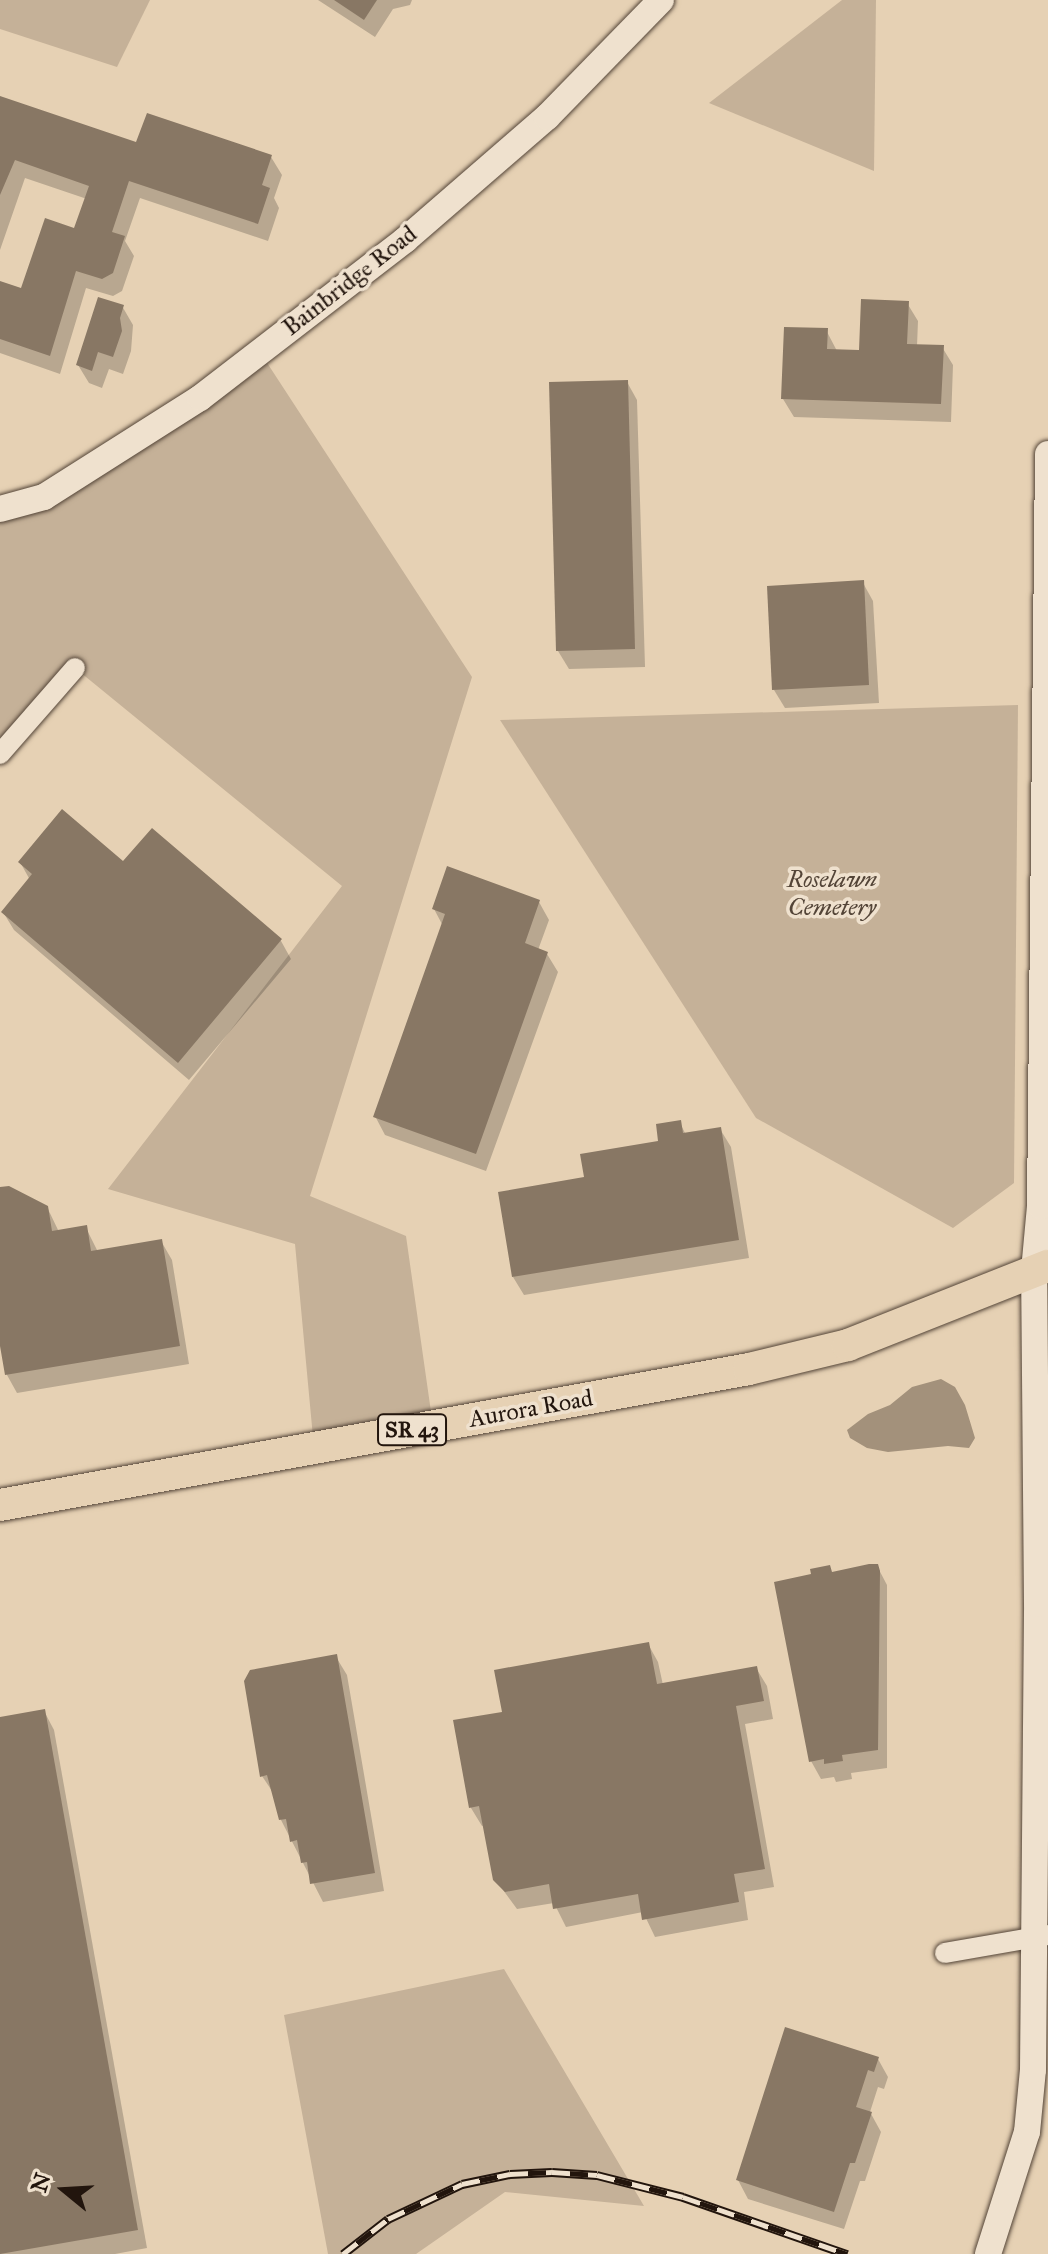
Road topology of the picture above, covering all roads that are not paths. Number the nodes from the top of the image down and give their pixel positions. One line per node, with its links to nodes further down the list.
1 (661, 0): 3 (street, Bainbridge Road)
2 (1048, 454): 6 (street)
3 (0, 509)
4 (75, 668): 5 (street)
5 (0, 754)
6 (1041, 1268): 7 (main road, Aurora Road / SR 43); 8 (street)
7 (0, 1505)
8 (1041, 1935): 9 (street); 10 (street)
9 (945, 1953)
10 (988, 2254)

